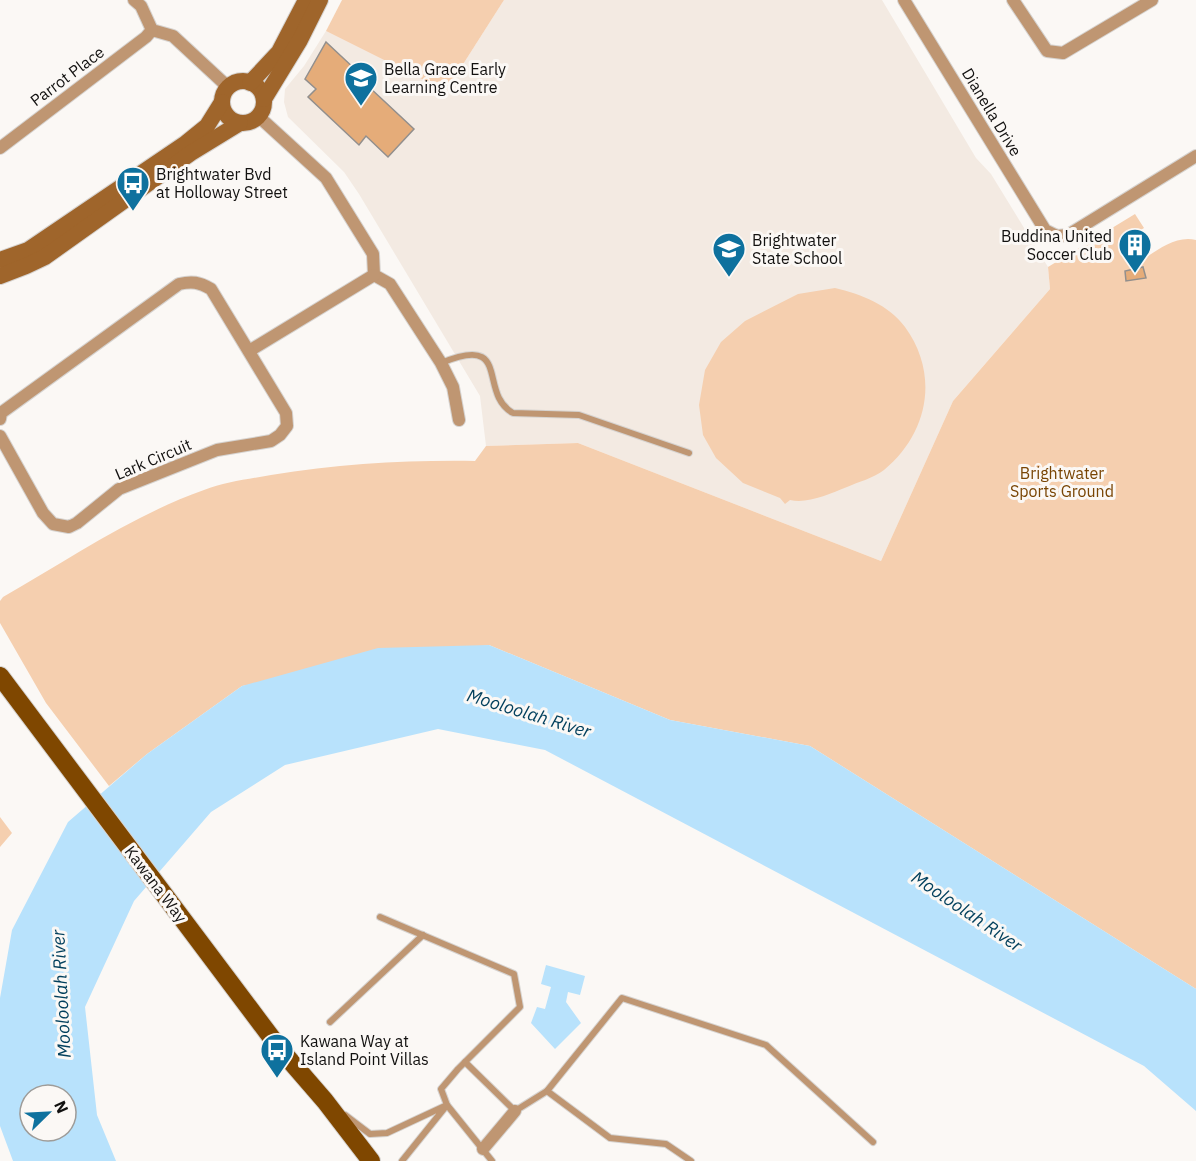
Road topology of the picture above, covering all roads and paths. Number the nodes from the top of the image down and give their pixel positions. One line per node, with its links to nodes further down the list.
1 (134, 0): 7 (street)
2 (306, 0): 8 (street)
3 (320, 0): 10 (street)
4 (904, 0): 14 (street, Dianella Drive)
5 (1013, 0): 6 (street)
6 (1152, 0)
7 (152, 30): 9 (street); 13 (street, Parrot Place)
8 (250, 83): 9 (street); 10 (street)
9 (225, 95): 12 (street); 15 (street)
10 (264, 99): 11 (street)
11 (258, 117): 12 (street); 16 (street)
12 (240, 123): 17 (street)
13 (0, 148)
14 (1196, 156)
15 (0, 260)
16 (374, 274): 18 (street); 19 (street)
17 (0, 276)
18 (249, 351): 20 (street, Lark Circuit); 22 (street, Lark Circuit)
19 (441, 363): 21 (street); 23 (lane)
20 (0, 419)
21 (459, 420)
22 (0, 436)
23 (689, 453)
24 (0, 676): 26 (main road, Kawana Way)
25 (0, 690): 26 (main road, Kawana Way)
26 (31, 720): 30 (main road, Kawana Way)
27 (380, 917): 28 (lane)
28 (423, 935): 29 (lane); 31 (lane)
29 (330, 1022)
30 (280, 1049): 33 (main road, Kawana Way); 38 (main road, Kawana Way)
31 (465, 1062): 34 (lane); 35 (lane)
32 (547, 1091): 35 (lane); 36 (lane); 42 (lane)
33 (325, 1101): 34 (lane); 39 (main road, Kawana Way)
34 (447, 1105): 37 (lane); 40 (lane)
35 (516, 1111): 37 (street)
36 (873, 1142)
37 (483, 1149): 41 (lane)
38 (356, 1161)
39 (371, 1161)
40 (402, 1161)
41 (492, 1161)
42 (691, 1161)

